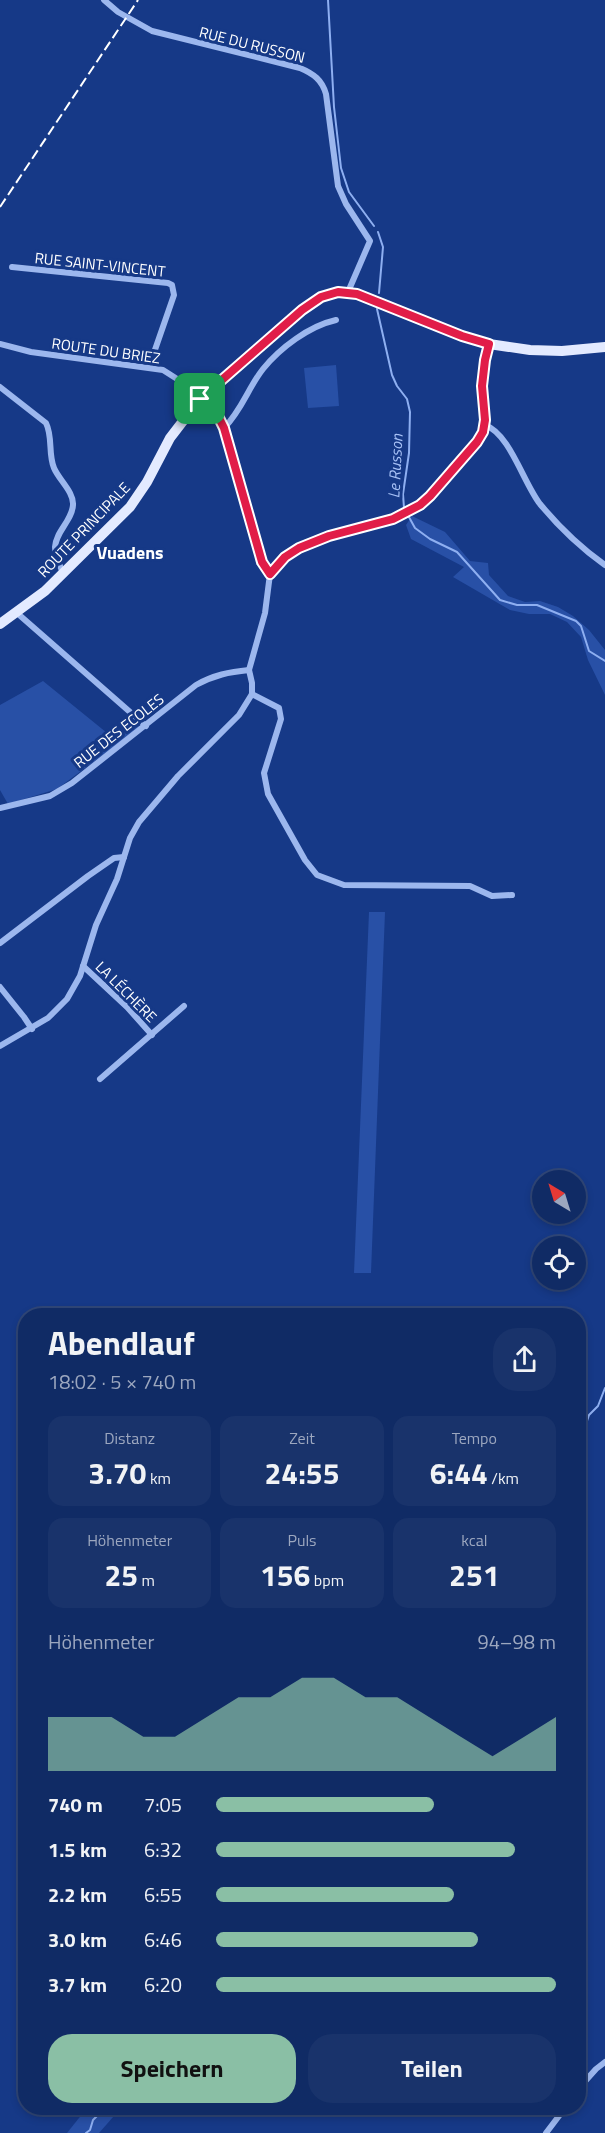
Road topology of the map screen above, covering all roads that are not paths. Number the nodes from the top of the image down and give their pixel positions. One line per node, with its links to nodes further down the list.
1 (104, 0): 3 (street, RUE DU RUSSON)
2 (12, 267): 8 (street, RUE SAINT-VINCENT)
3 (348, 292): 6 (main road); 10 (main road, ROUTE PRINCIPALE)
4 (336, 320): 12 (street)
5 (0, 344): 8 (street, ROUTE DU BRIEZ)
6 (489, 344): 7 (main road); 11 (street)
7 (605, 347)
8 (149, 367): 10 (street, ROUTE DU BRIEZ)
9 (0, 387): 14 (street)
10 (200, 399): 12 (street, ROUTE DU BRIEZ); 14 (main road, ROUTE PRINCIPALE)
11 (485, 425): 13 (street); 15 (street)
12 (224, 428): 15 (street)
13 (605, 565)
14 (64, 574): 16 (main road, ROUTE PRINCIPALE)
15 (270, 574): 18 (street)
16 (17, 613): 17 (main road, ROUTE PRINCIPALE); 20 (street)
17 (0, 624)
18 (249, 670): 19 (street); 20 (street, RUE DES ECOLES)
19 (252, 694): 22 (street); 23 (street)
20 (146, 726): 21 (street, RUE DES ECOLES)
21 (0, 808)
22 (124, 857): 24 (street); 25 (street)
23 (512, 895)
24 (0, 943)
25 (83, 966): 28 (street); 29 (street, LA LÉCHÈRE)
26 (0, 987): 28 (street)
27 (184, 1006): 29 (street, LA LÉCHÈRE)
28 (32, 1029): 30 (street)
29 (152, 1035): 31 (street, LA LÉCHÈRE)
30 (0, 1046)
31 (100, 1079)
32 (605, 2062): 33 (street)
33 (586, 2080)
34 (560, 2115): 35 (street)
35 (546, 2133)

